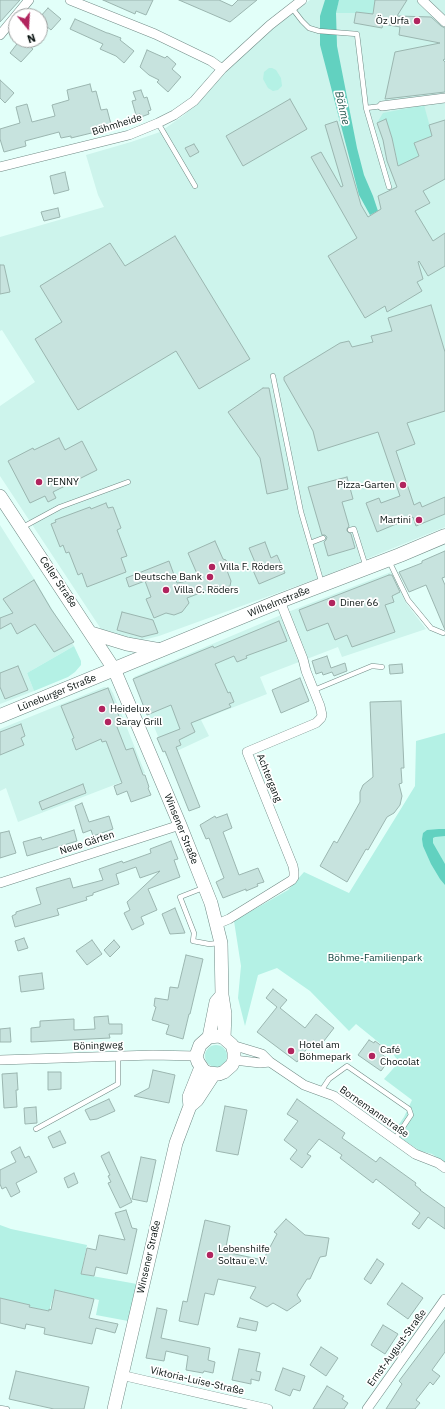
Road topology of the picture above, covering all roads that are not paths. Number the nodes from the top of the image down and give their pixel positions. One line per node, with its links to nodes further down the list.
1 (29, 0): 7 (street)
2 (70, 0): 8 (street)
3 (302, 0): 5 (street, Böhmheide)
4 (422, 0): 6 (street)
5 (292, 8): 8 (street, Böhmheide); 11 (lane)
6 (445, 22)
7 (0, 35)
8 (222, 69): 12 (street, Böhmheide)
9 (445, 98): 10 (street)
10 (382, 106): 11 (lane)
11 (366, 108): 15 (lane)
12 (158, 123): 13 (street, Böhmheide); 14 (lane)
13 (0, 167)
14 (196, 186)
15 (389, 187)
16 (273, 376): 23 (lane)
17 (128, 482): 19 (lane)
18 (0, 496): 19 (main road, Celler Straße)
19 (22, 528): 28 (main road, Celler Straße)
20 (350, 530): 25 (lane)
21 (445, 536): 24 (main road, Wilhelmstraße)
22 (323, 538): 23 (lane)
23 (310, 542): 26 (lane)
24 (388, 560): 25 (main road, Wilhelmstraße); 29 (lane)
25 (367, 568): 26 (main road, Wilhelmstraße)
26 (322, 585): 27 (main road, Wilhelmstraße)
27 (280, 601): 30 (main road, Wilhelmstraße); 33 (street, Achtergang)
28 (91, 633): 30 (main road); 32 (main road, Celler Straße)
29 (443, 633)
30 (161, 650): 32 (main road, Wilhelmstraße)
31 (382, 667): 33 (lane)
32 (114, 669): 34 (main road, Lüneburger Straße); 35 (main road, Winsener Straße)
33 (314, 690): 38 (street, Achtergang)
34 (0, 716)
35 (180, 825): 36 (street, Neue Gärten); 37 (main road, Winsener Straße)
36 (0, 883)
37 (205, 887): 38 (main road, Winsener Straße); 39 (lane)
38 (217, 924): 39 (main road, Winsener Straße)
39 (221, 943): 40 (main road, Winsener Straße)
40 (222, 995): 41 (main road, Winsener Straße); 42 (main road, Winsener Straße)
41 (209, 1037): 42 (main road); 46 (main road, Winsener Straße)
42 (228, 1042): 45 (main road, Winsener Straße); 47 (street, Bornemannstraße)
43 (118, 1056): 44 (street, Böningweg); 46 (street, Böningweg); 51 (lane)
44 (0, 1060)
45 (234, 1060): 47 (street); 48 (main road)
46 (199, 1062): 48 (main road); 50 (main road, Winsener Straße)
47 (270, 1062): 49 (street, Bornemannstraße)
48 (214, 1074): 50 (main road, Winsener Straße)
49 (321, 1092): 52 (street, Bornemannstraße); 52 (lane)
50 (190, 1106): 55 (main road, Winsener Straße)
51 (36, 1129)
52 (395, 1139): 53 (street, Bornemannstraße)
53 (445, 1168)
54 (445, 1299): 58 (street, Ernst-August-Straße)
55 (121, 1375): 56 (main road, Winsener Straße); 57 (street, Viktoria-Luise-Straße)
56 (114, 1409)
57 (268, 1409)
58 (367, 1409)

